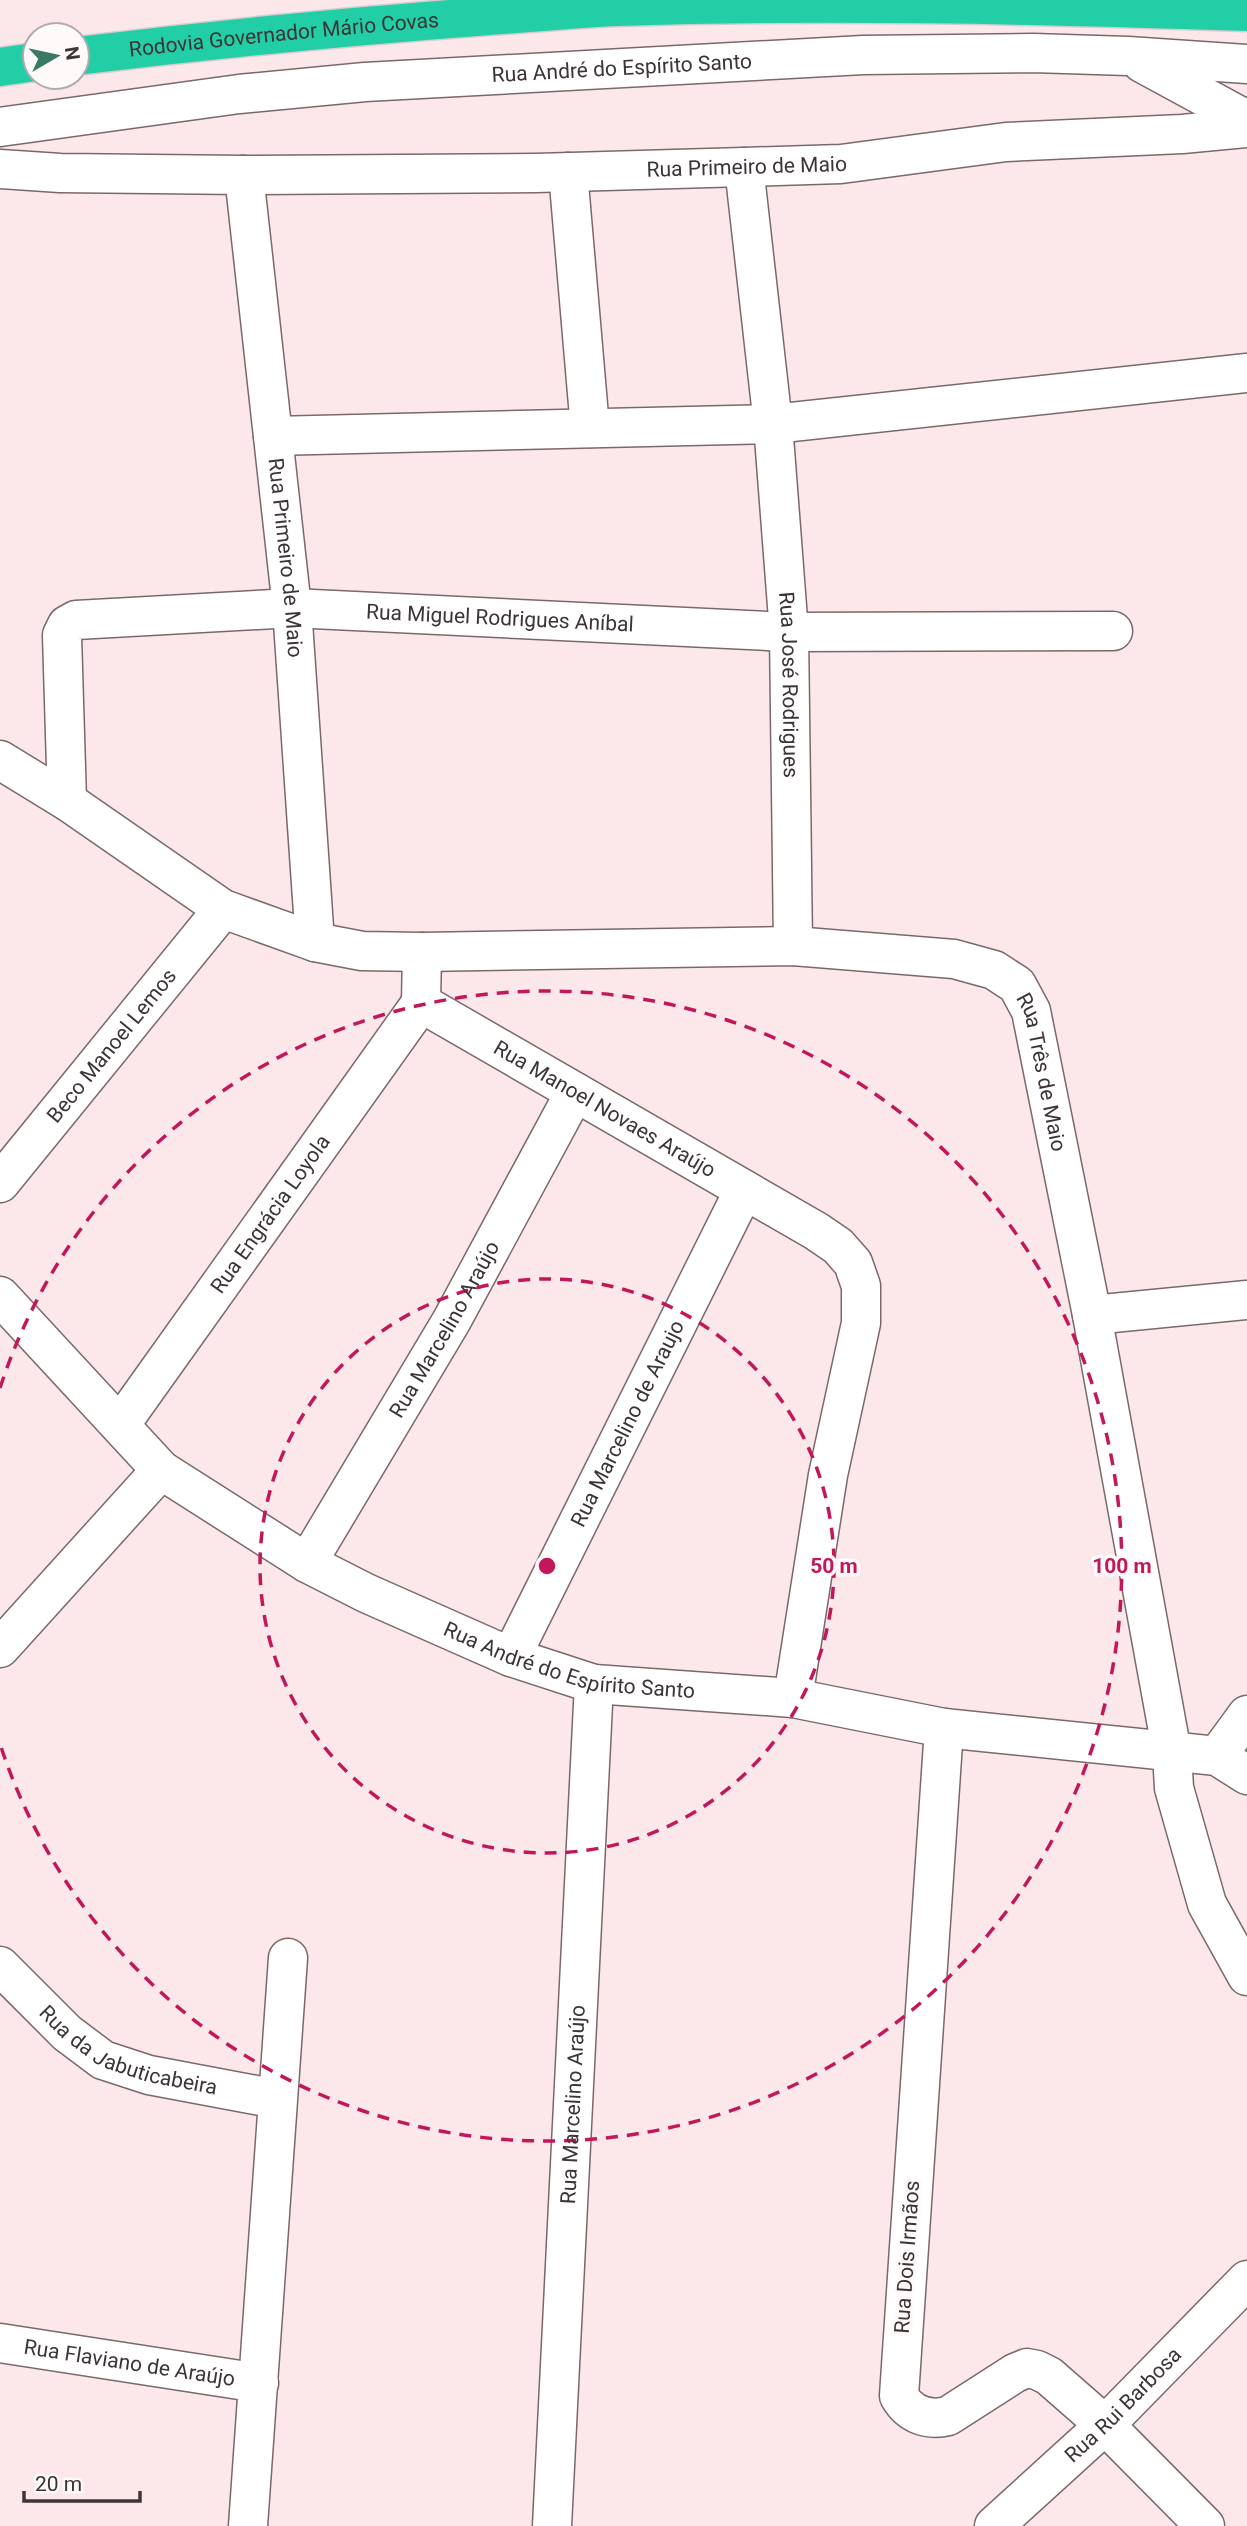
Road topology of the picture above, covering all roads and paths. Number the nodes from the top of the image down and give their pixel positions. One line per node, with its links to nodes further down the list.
1 (1247, 12): 2 (highway, Rodovia Governador Mário Covas)
2 (91, 54)
3 (1128, 56): 5 (street, Rua André do Espírito Santo); 7 (street); 8 (street, Rua André do Espírito Santo)
4 (21, 64): 6 (highway)
5 (1247, 64)
6 (0, 67)
7 (1247, 120)
8 (0, 127)
9 (1247, 128): 10 (street, Rua Primeiro de Maio)
10 (744, 167): 12 (street, Rua Primeiro de Maio); 15 (street, Rua José Rodrigues)
11 (0, 169): 13 (street, Rua Primeiro de Maio)
12 (568, 172): 13 (street, Rua Primeiro de Maio); 16 (street)
13 (244, 175): 17 (street, Rua Primeiro de Maio)
14 (1247, 373): 15 (street)
15 (773, 424): 16 (street); 20 (street, Rua José Rodrigues)
16 (590, 428): 17 (street)
17 (273, 436): 18 (street, Rua Primeiro de Maio)
18 (292, 608): 20 (street, Rua Miguel Rodrigues Aníbal); 22 (street, Rua Miguel Rodrigues Aníbal); 24 (street, Rua Primeiro de Maio)
19 (1113, 631): 20 (street, Rua Miguel Rodrigues Aníbal)
20 (789, 632): 25 (street, Rua José Rodrigues)
21 (0, 760): 22 (street)
22 (67, 800): 23 (street)
23 (223, 909): 24 (street); 29 (street, Beco Manoel Lemos)
24 (315, 943): 26 (street)
25 (793, 946): 26 (street, Rua Três de Maio); 33 (street, Rua Três de Maio)
26 (422, 952): 27 (street)
27 (421, 1003): 28 (street, Rua Manoel Novaes Araújo); 34 (street, Rua Engrácia Loyola)
28 (575, 1092): 30 (street, Rua Manoel Novaes Araújo); 36 (street, Rua Marcelino Araújo)
29 (0, 1182)
30 (744, 1190): 38 (street, Rua Marcelino de Araujo); 40 (street, Rua Manoel Novaes Araújo)
31 (0, 1296): 34 (street, Rua André do Espírito Santo)
32 (1247, 1300): 33 (street)
33 (1091, 1315): 43 (street, Rua Três de Maio)
34 (120, 1425): 35 (street, Rua André do Espírito Santo)
35 (161, 1470): 36 (street, Rua André do Espírito Santo); 37 (street)
36 (306, 1563): 38 (street, Rua André do Espírito Santo)
37 (0, 1648)
38 (512, 1657): 39 (street, Rua André do Espírito Santo)
39 (594, 1684): 40 (street, Rua André do Espírito Santo); 54 (street, Rua Marcelino Araújo)
40 (793, 1698): 42 (street, Rua André do Espírito Santo)
41 (1247, 1715): 44 (street)
42 (944, 1728): 43 (street, Rua André do Espírito Santo); 52 (street, Rua Dois Irmãos)
43 (1172, 1753): 44 (street, Rua André do Espírito Santo); 47 (street, Rua Três de Maio)
44 (1232, 1766)
45 (288, 1958): 48 (street)
46 (0, 1966): 48 (street, Rua da Jabuticabeira)
47 (1247, 1976)
48 (277, 2099): 51 (street)
49 (1247, 2280): 52 (street, Rua Rui Barbosa)
50 (0, 2343): 51 (street, Rua Flaviano de Araújo)
51 (259, 2384): 53 (street)
52 (1105, 2425): 55 (street, Rua Rui Barbosa); 56 (street, Rua Dois Irmãos)
53 (248, 2526)
54 (552, 2526)
55 (994, 2526)
56 (1205, 2526)

